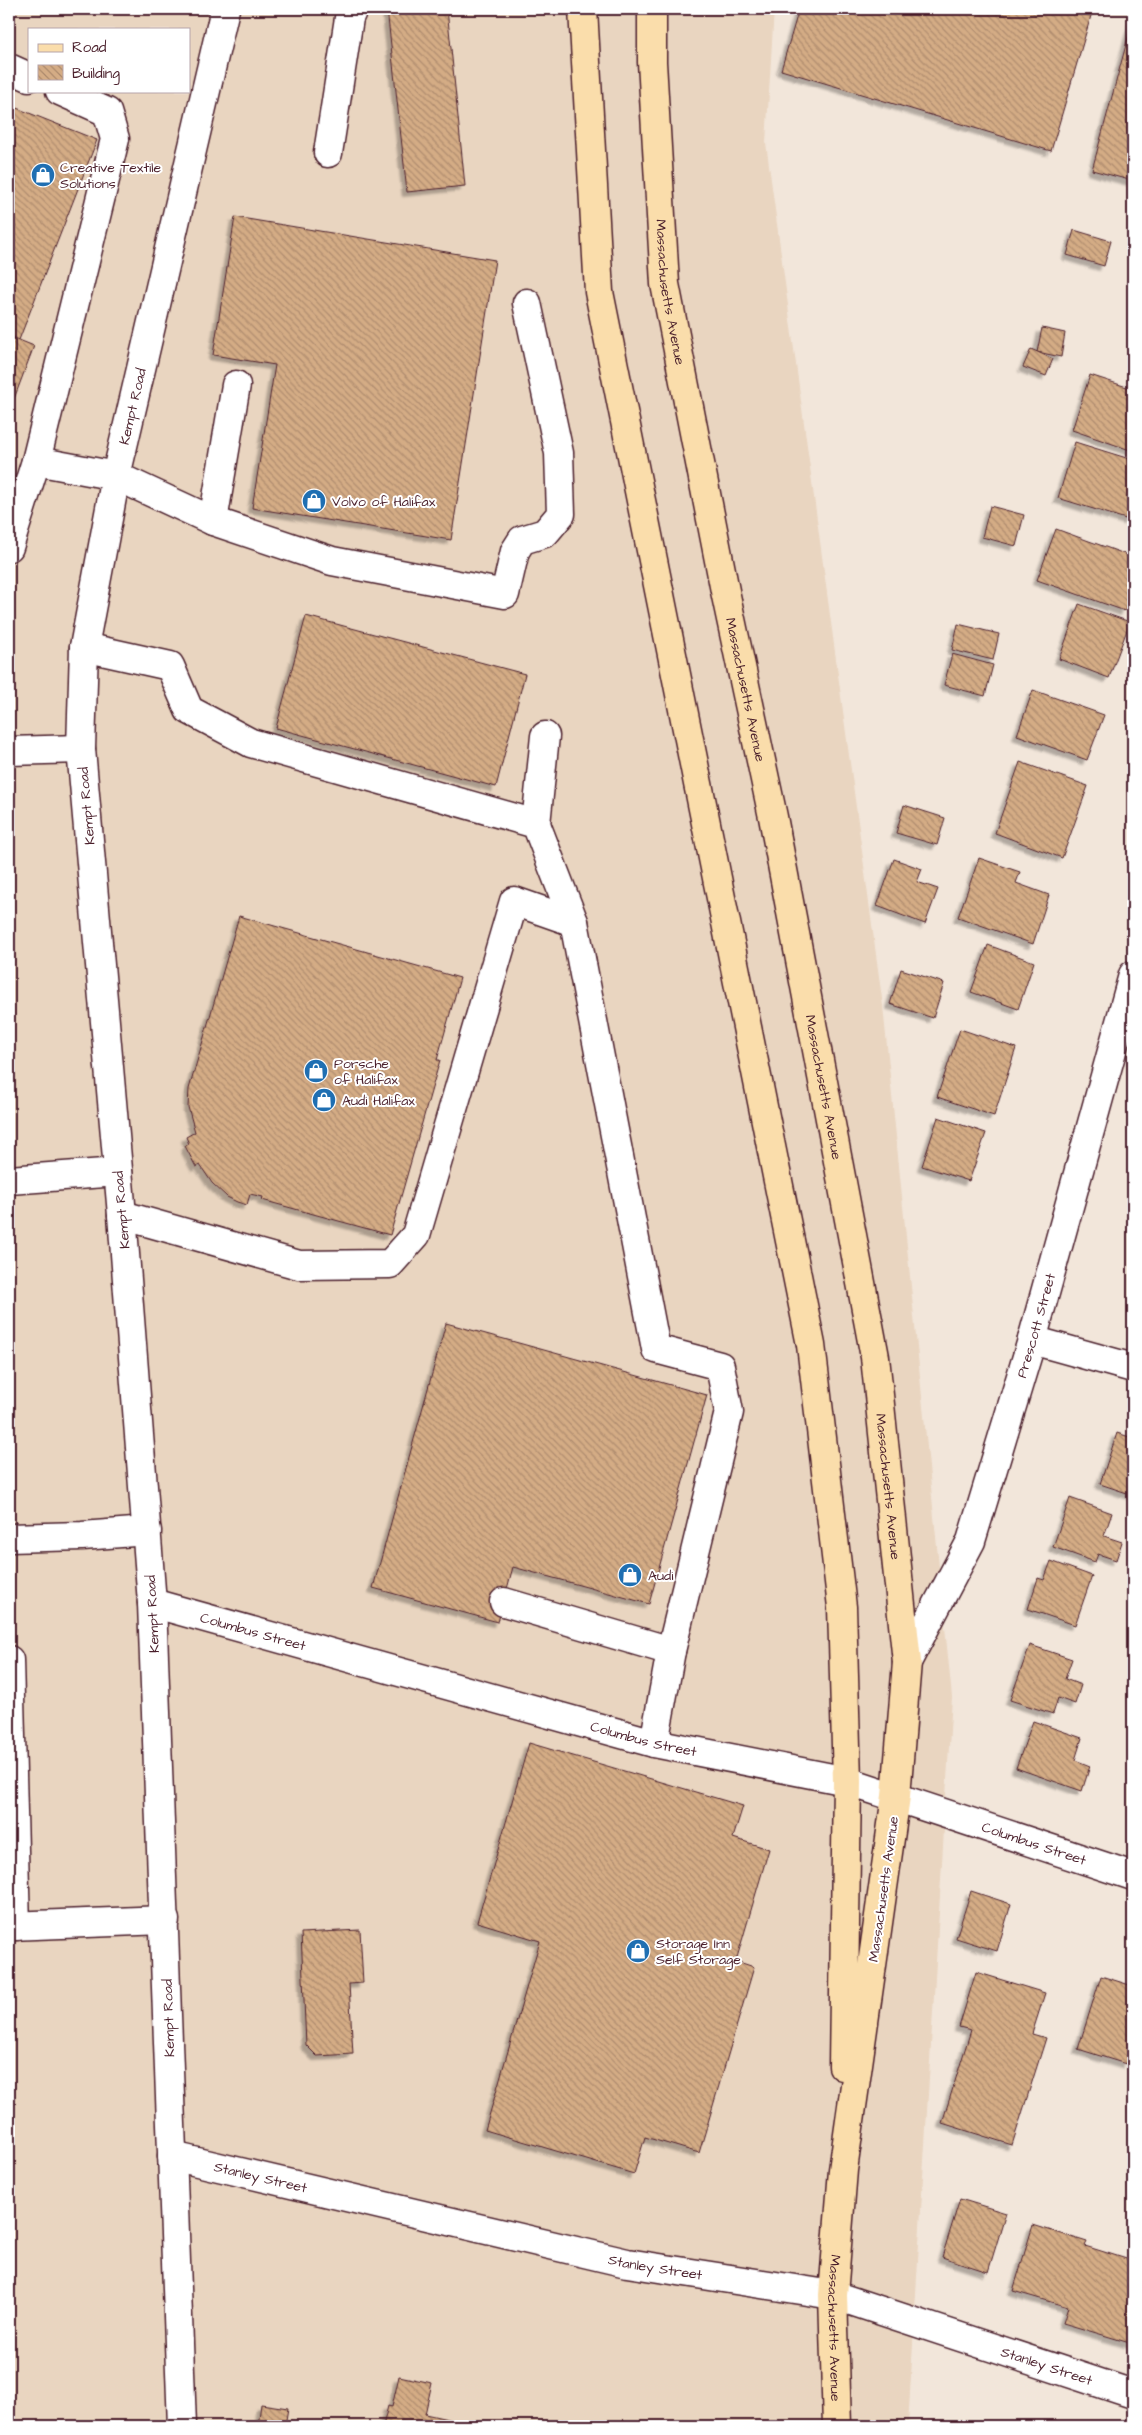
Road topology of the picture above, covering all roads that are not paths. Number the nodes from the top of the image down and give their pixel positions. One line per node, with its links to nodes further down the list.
1 (225, 9): 12 (street, Kempt Road)
2 (353, 9): 8 (street)
3 (583, 9): 35 (main road, Massachusetts Avenue)
4 (652, 9): 33 (main road, Massachusetts Avenue)
5 (9, 68): 6 (street)
6 (28, 77)
7 (62, 92): 11 (street)
8 (328, 153)
9 (527, 303): 13 (street)
10 (236, 385): 13 (street)
11 (36, 461): 12 (street); 14 (street)
12 (116, 476): 13 (street); 15 (street, Kempt Road)
13 (213, 521)
14 (9, 547)
15 (84, 647): 17 (street, Kempt Road); 19 (street)
16 (545, 736): 19 (street)
17 (81, 748): 18 (street); 22 (street, Kempt Road)
18 (9, 751)
19 (536, 824): 20 (street)
20 (574, 922): 24 (street); 31 (street)
21 (1133, 975): 25 (street, Prescott Street)
22 (118, 1172): 23 (street); 24 (street, Kempt Road)
23 (9, 1180)
24 (122, 1215): 27 (street, Kempt Road)
25 (1032, 1340): 26 (street); 33 (street, Prescott Street)
26 (1133, 1368)
27 (147, 1530): 28 (street); 30 (street, Kempt Road)
28 (9, 1538)
29 (504, 1602): 31 (street)
30 (152, 1603): 34 (street, Columbus Street); 38 (street, Kempt Road)
31 (671, 1651): 34 (street)
32 (9, 1660): 39 (street)
33 (907, 1662): 36 (main road, Massachusetts Avenue)
34 (654, 1743): 35 (street, Columbus Street)
35 (847, 1781): 36 (street, Columbus Street); 41 (main road, Massachusetts Avenue)
36 (896, 1796): 37 (street, Columbus Street); 41 (main road, Massachusetts Avenue)
37 (1133, 1876)
38 (165, 1920): 39 (street); 40 (street, Kempt Road)
39 (12, 1926)
40 (172, 2156): 42 (street, Stanley Street); 44 (street, Kempt Road)
41 (843, 2170): 42 (main road, Massachusetts Avenue)
42 (832, 2295): 43 (street, Stanley Street); 45 (main road, Massachusetts Avenue)
43 (1133, 2394)
44 (182, 2426)
45 (837, 2426)

